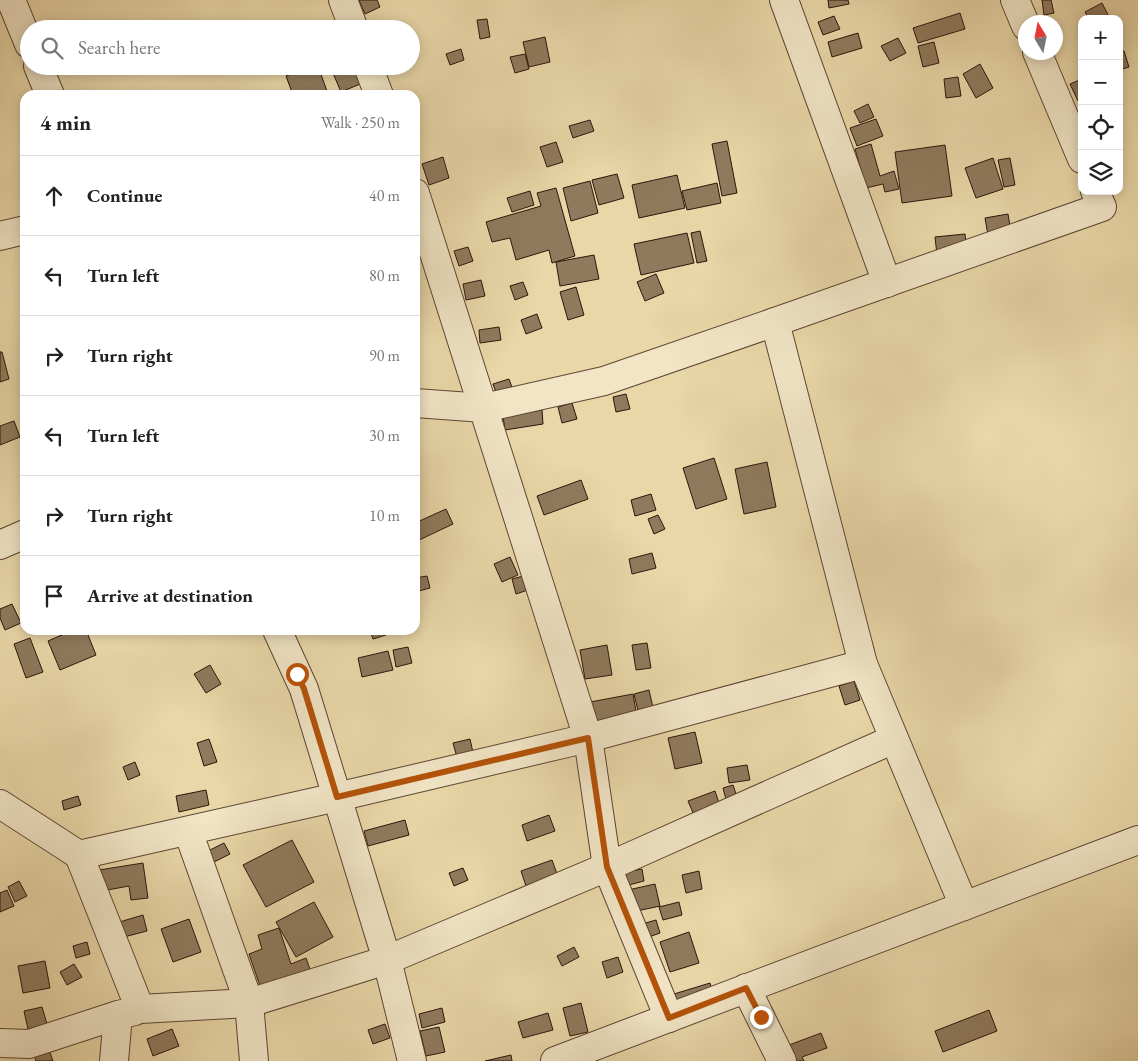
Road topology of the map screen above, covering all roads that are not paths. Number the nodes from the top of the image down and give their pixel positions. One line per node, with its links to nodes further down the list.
1 (11, 0): 7 (street)
2 (343, 0): 6 (street)
3 (784, 0): 18 (street)
4 (1015, 0): 5 (street)
5 (1021, 15)
6 (351, 20)
7 (20, 22)
8 (1040, 60): 13 (street)
9 (42, 75): 11 (street)
10 (371, 75): 12 (street)
11 (48, 90)
12 (377, 90)
13 (1078, 150)
14 (1098, 195): 18 (street)
15 (420, 209): 21 (street)
16 (20, 231): 17 (street)
17 (0, 236)
18 (886, 283): 19 (street)
19 (775, 322): 21 (street); 25 (street)
20 (420, 403): 21 (street)
21 (484, 408): 26 (street)
22 (20, 536): 23 (street)
23 (0, 545)
24 (279, 635): 28 (street)
25 (863, 664): 26 (street); 27 (street)
26 (588, 738): 28 (street); 33 (street)
27 (894, 739): 33 (street); 34 (street)
28 (337, 797): 30 (street); 35 (street)
29 (0, 804): 32 (street)
30 (188, 831): 32 (street); 37 (street)
31 (1138, 840): 34 (street)
32 (79, 855): 38 (street)
33 (607, 867): 35 (street); 39 (street)
34 (964, 906): 36 (street)
35 (387, 960): 37 (street); 43 (street)
36 (746, 988): 39 (street); 45 (street)
37 (249, 1003): 38 (street); 42 (street)
38 (130, 1012): 40 (street); 41 (street)
39 (669, 1018): 44 (street)
40 (0, 1043)
41 (114, 1061)
42 (254, 1061)
43 (412, 1061)
44 (555, 1061)
45 (782, 1061)

